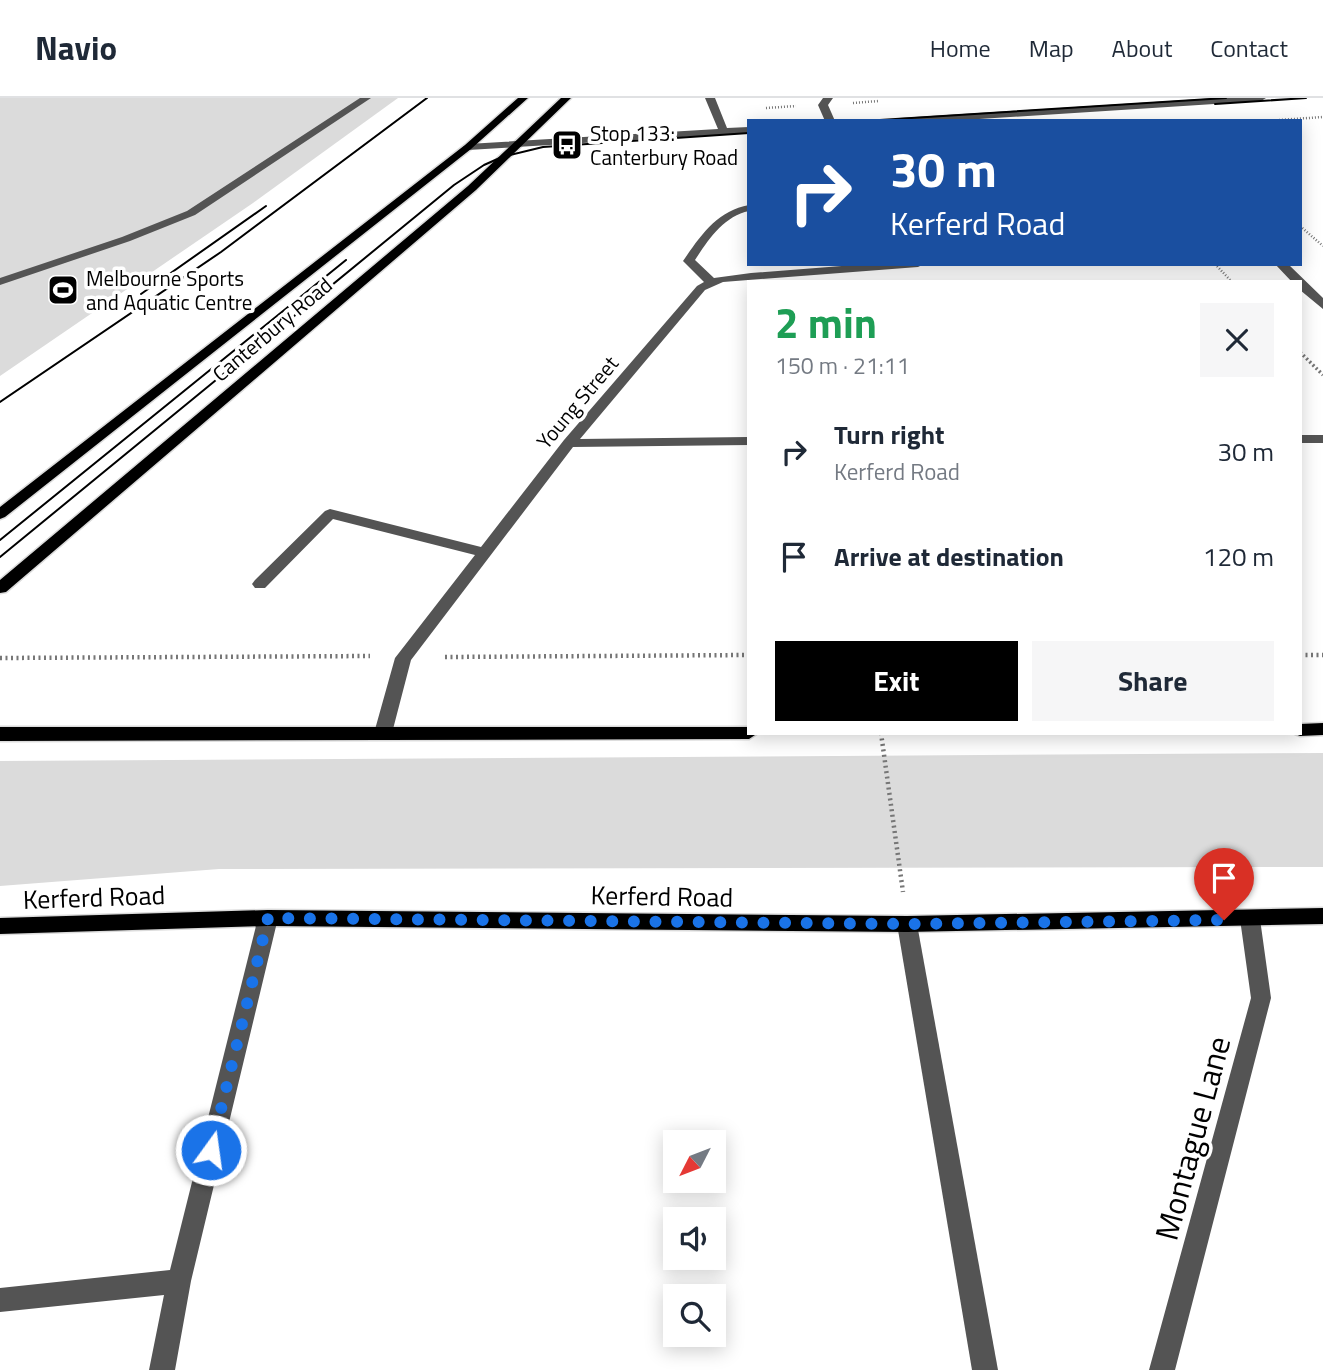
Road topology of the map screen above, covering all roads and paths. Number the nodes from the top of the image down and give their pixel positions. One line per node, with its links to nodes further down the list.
1 (366, 98): 26 (street)
2 (523, 98): 17 (main road, Canterbury Road)
3 (566, 98): 16 (main road, Canterbury Road)
4 (710, 98): 15 (street)
5 (828, 98): 11 (street)
6 (1112, 98): 8 (street)
7 (1261, 98): 8 (street)
8 (1121, 107): 9 (street); 12 (street)
9 (1129, 115)
10 (1323, 117): 13 (path)
11 (829, 119)
12 (931, 119)
13 (1296, 119)
14 (747, 130): 15 (street)
15 (724, 132): 16 (street)
16 (517, 145): 17 (street); 39 (main road, Canterbury Road)
17 (468, 146): 36 (main road, Canterbury Road)
18 (747, 208): 27 (street)
19 (1302, 228): 20 (path)
20 (1323, 246)
21 (890, 266): 27 (street)
22 (1217, 266): 24 (path)
23 (1283, 266): 25 (street)
24 (1230, 280)
25 (1298, 280)
26 (0, 282)
27 (711, 282): 35 (street, Young Street)
28 (1302, 284): 29 (street)
29 (1323, 305)
30 (1302, 354): 31 (path)
31 (1323, 375)
32 (1302, 439): 33 (street)
33 (1323, 439)
34 (747, 441): 35 (street)
35 (569, 443): 37 (street, Young Street)
36 (0, 514)
37 (483, 552): 38 (street); 44 (street, Young Street)
38 (260, 584)
39 (0, 588)
40 (1323, 655): 41 (path)
41 (1302, 656)
42 (1323, 729): 43 (main road)
43 (1302, 730)
44 (383, 733): 45 (main road); 46 (main road)
45 (747, 733)
46 (0, 734)
47 (881, 735): 51 (path)
48 (1323, 916): 50 (main road, Kerferd Road)
49 (268, 918): 51 (main road, Kerferd Road); 52 (main road, Kerferd Road); 53 (street)
50 (1250, 919): 51 (main road, Kerferd Road); 57 (street, Montague Lane)
51 (907, 924): 56 (street)
52 (0, 926)
53 (178, 1281): 54 (street); 55 (street)
54 (0, 1300)
55 (162, 1370)
56 (985, 1370)
57 (1163, 1370)

